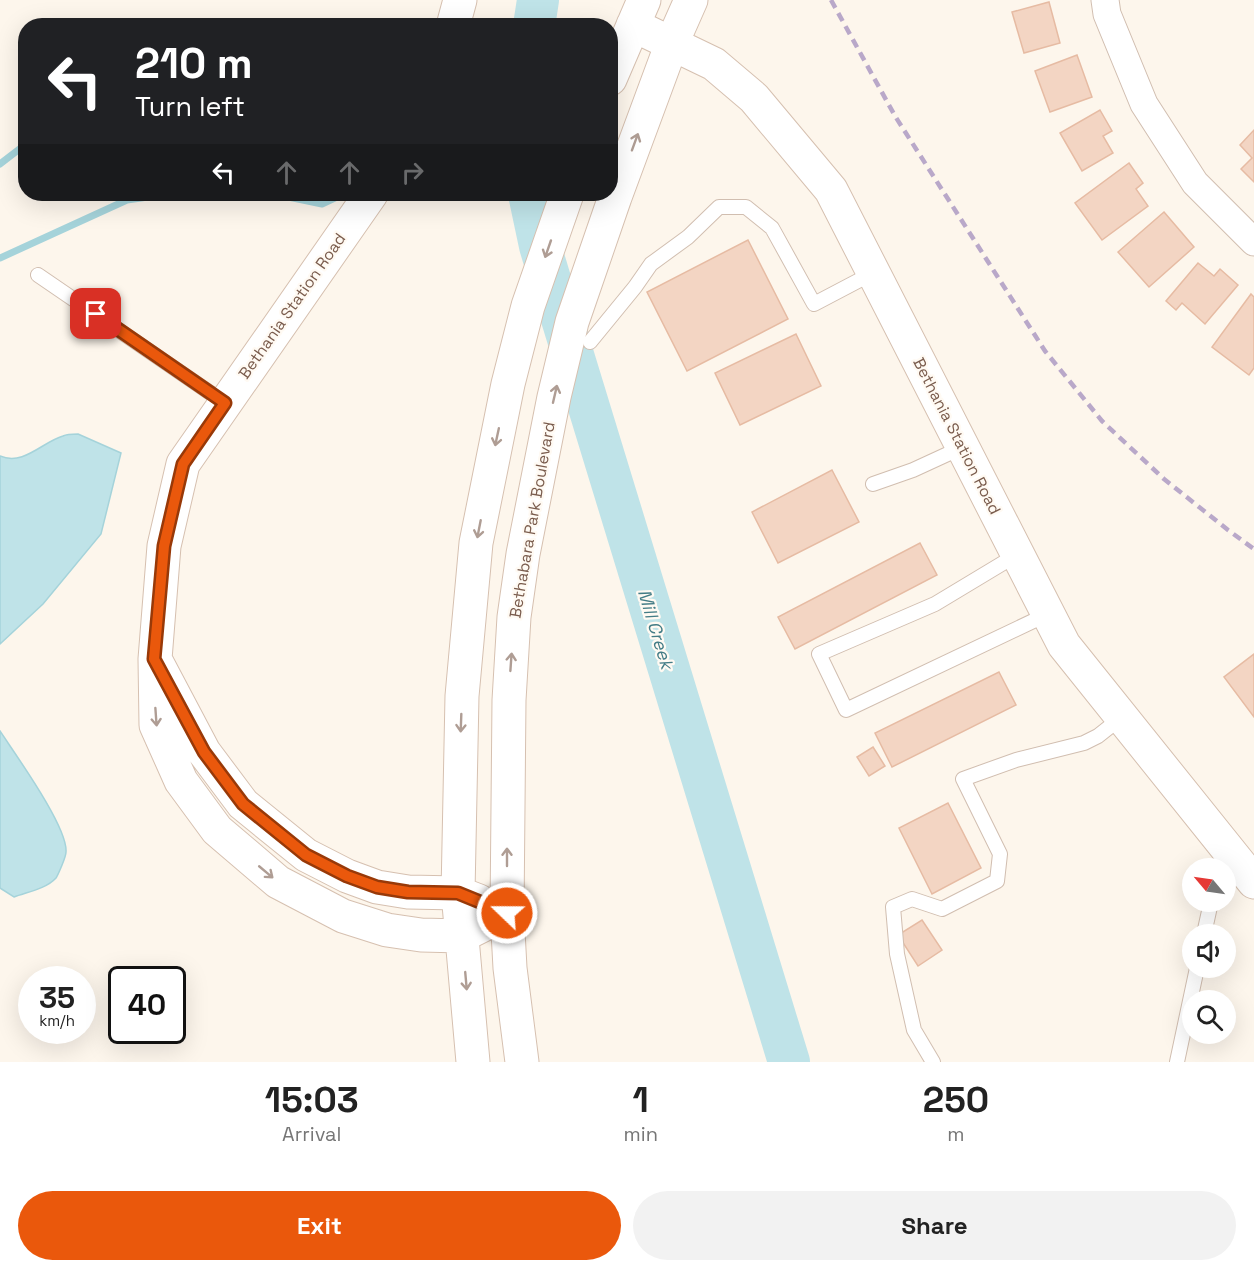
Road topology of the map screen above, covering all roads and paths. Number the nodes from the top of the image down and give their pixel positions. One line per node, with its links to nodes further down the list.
1 (460, 0): 5 (street)
2 (691, 0): 6 (street, Bethabara Park Boulevard)
3 (1105, 0): 12 (street)
4 (639, 12): 6 (street, Bethania Station Road); 7 (street)
5 (455, 18)
6 (672, 43): 8 (street, Bethabara Park Boulevard, one-way to 6); 13 (street, Bethania Station Road)
7 (618, 61)
8 (618, 188)
9 (366, 201): 16 (street, Bethania Station Road)
10 (565, 201): 26 (street, one-way to 26)
11 (613, 201): 27 (street, Bethabara Park Boulevard, one-way to 11)
12 (1254, 242)
13 (873, 273): 15 (lane); 17 (street, Bethania Station Road)
14 (38, 275): 16 (lane)
15 (590, 342)
16 (225, 403): 21 (street, Bethania Station Road)
17 (963, 447): 18 (lane); 19 (street, Bethania Station Road)
18 (873, 484)
19 (1018, 554): 20 (street, Bethania Station Road); 20 (lane)
20 (1048, 614): 22 (street, Bethania Station Road)
21 (154, 659): 26 (street); 28 (street, Bethania Station Road, one-way to 28)
22 (1122, 717): 23 (street, Bethania Station Road); 32 (lane)
23 (1225, 858)
24 (1236, 868): 25 (street, Bethania Station Road)
25 (1254, 882)
26 (458, 893): 27 (street); 28 (street)
27 (507, 913): 28 (street, Bethania Station Road); 31 (street, Bethabara Park Boulevard)
28 (461, 936): 30 (street, one-way to 30)
29 (1195, 978): 33 (lane)
30 (473, 1062)
31 (522, 1062)
32 (933, 1062)
33 (1177, 1062)

